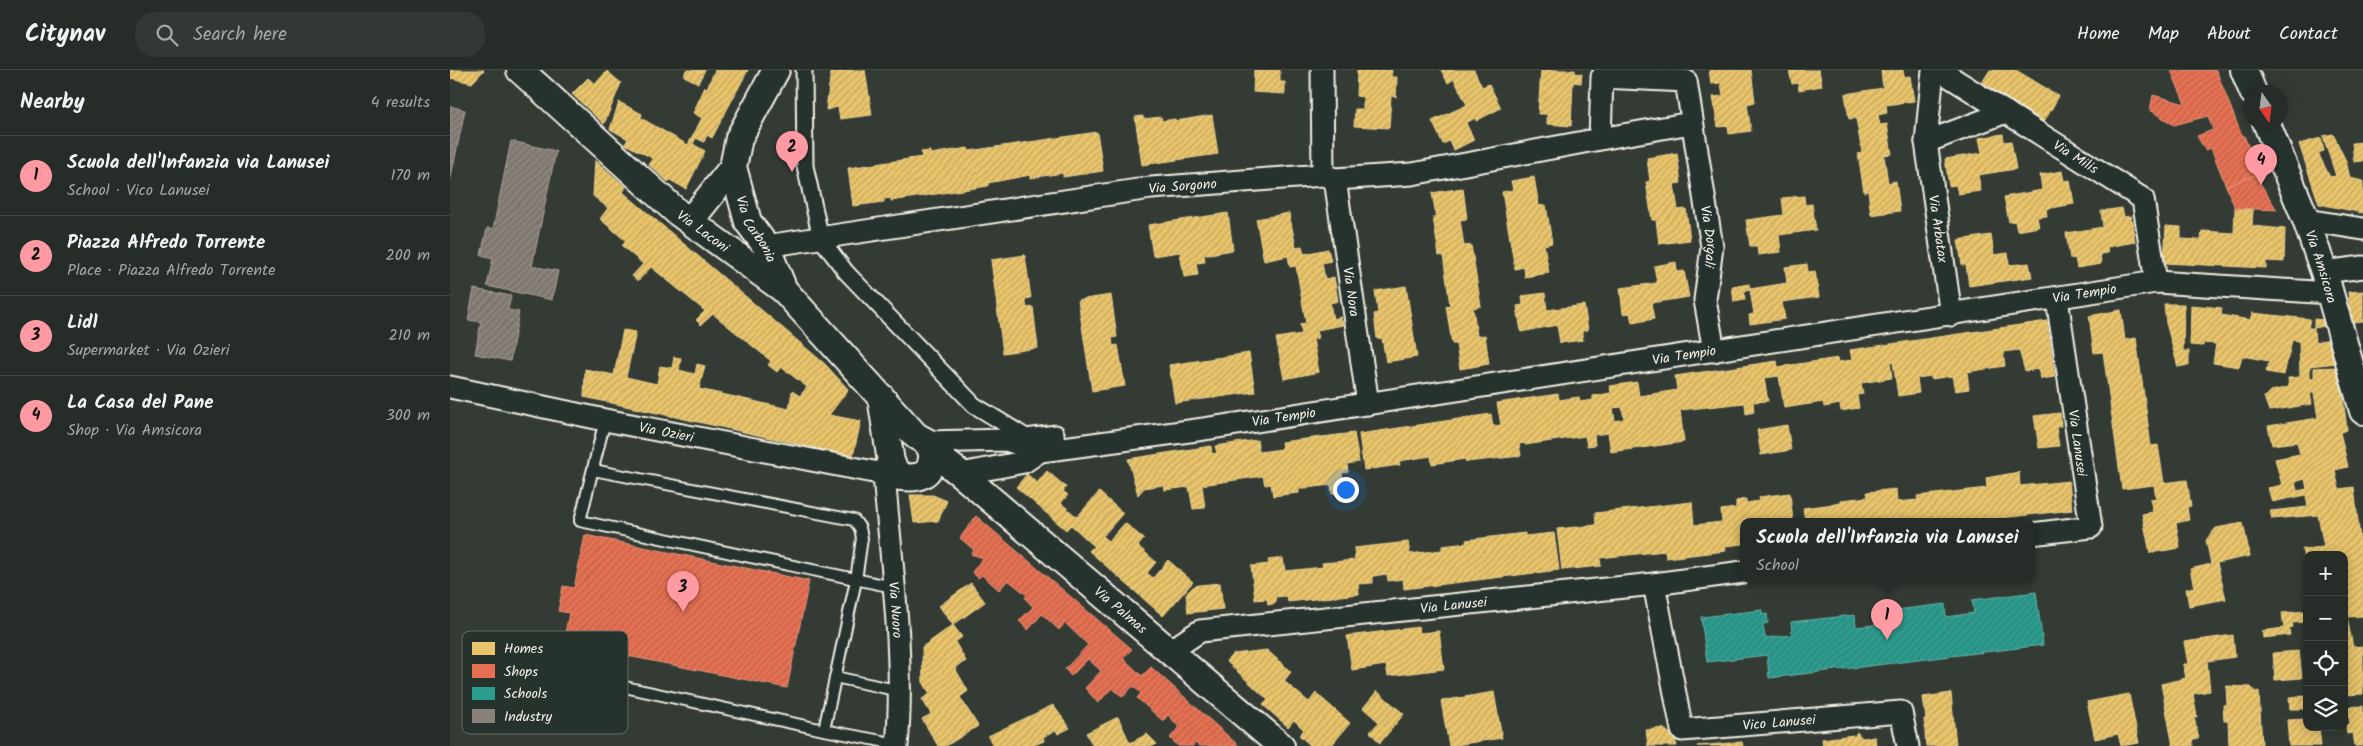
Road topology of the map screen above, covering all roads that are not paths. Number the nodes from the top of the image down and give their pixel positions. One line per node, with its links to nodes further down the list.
1 (776, 70): 13 (street, Via Carbonia)
2 (804, 70): 18 (street)
3 (1322, 70): 14 (street, Via Nora)
4 (1933, 70): 12 (street, Via Arbatax)
5 (1940, 70): 8 (street, Via Milis)
6 (1603, 74): 9 (street, Via Dorgali); 11 (street, Via Dorgali)
7 (531, 75): 16 (street, Via Laconi)
8 (2006, 112): 12 (street); 21 (street, Via Milis)
9 (1691, 124): 11 (street); 26 (street, Via Dorgali)
10 (2269, 130): 15 (street, Via Amsicora)
11 (1600, 139): 14 (street, Via Sorgono)
12 (1926, 142): 25 (street, Via Arbatax)
13 (733, 167): 16 (street, Via Carbonia); 19 (street, Via Carbonia)
14 (1329, 177): 18 (street, Via Sorgono); 28 (street, Via Nora)
15 (2306, 220): 17 (street); 22 (street, Via Amsicora)
16 (690, 222): 23 (street, Via Laconi)
17 (2363, 229)
18 (821, 239): 19 (street, Via Sorgono); 31 (street)
19 (766, 246): 23 (street, Via Carbonia)
20 (2363, 267): 22 (street, Via Tempio)
21 (2156, 282): 22 (street, Via Tempio); 24 (street, Via Tempio)
22 (2327, 282): 29 (street, Via Amsicora)
23 (784, 290): 32 (street, Via Laconi)
24 (2057, 299): 25 (street, Via Tempio); 35 (street, Via Lanusei)
25 (1951, 315): 26 (street, Via Tempio)
26 (1714, 351): 28 (street, Via Tempio)
27 (450, 387): 30 (street, Via Ozieri)
28 (1368, 404): 31 (street, Via Tempio)
29 (2363, 411)
30 (605, 420): 32 (street, Via Ozieri); 33 (lane)
31 (1048, 450): 32 (street, Via Tempio); 34 (street, Via Tempio)
32 (909, 459): 34 (street); 39 (street, Via Nuoro)
33 (593, 470): 37 (lane); 37 (lane)
34 (961, 474): 40 (street, Via Palmas)
35 (2035, 533)
36 (1740, 572): 38 (street, Via Lanusei)
37 (856, 580): 39 (lane); 41 (lane)
38 (1654, 584): 40 (street, Via Lanusei); 47 (street, Vico Lanusei)
39 (893, 587): 43 (street, Via Nuoro)
40 (1170, 651): 46 (street, Via Palmas)
41 (835, 677): 43 (lane); 44 (lane)
42 (628, 688): 44 (lane)
43 (900, 691): 45 (street, Via Nuoro)
44 (824, 730): 45 (lane)
45 (897, 745)
46 (1281, 746)
47 (1908, 746)

